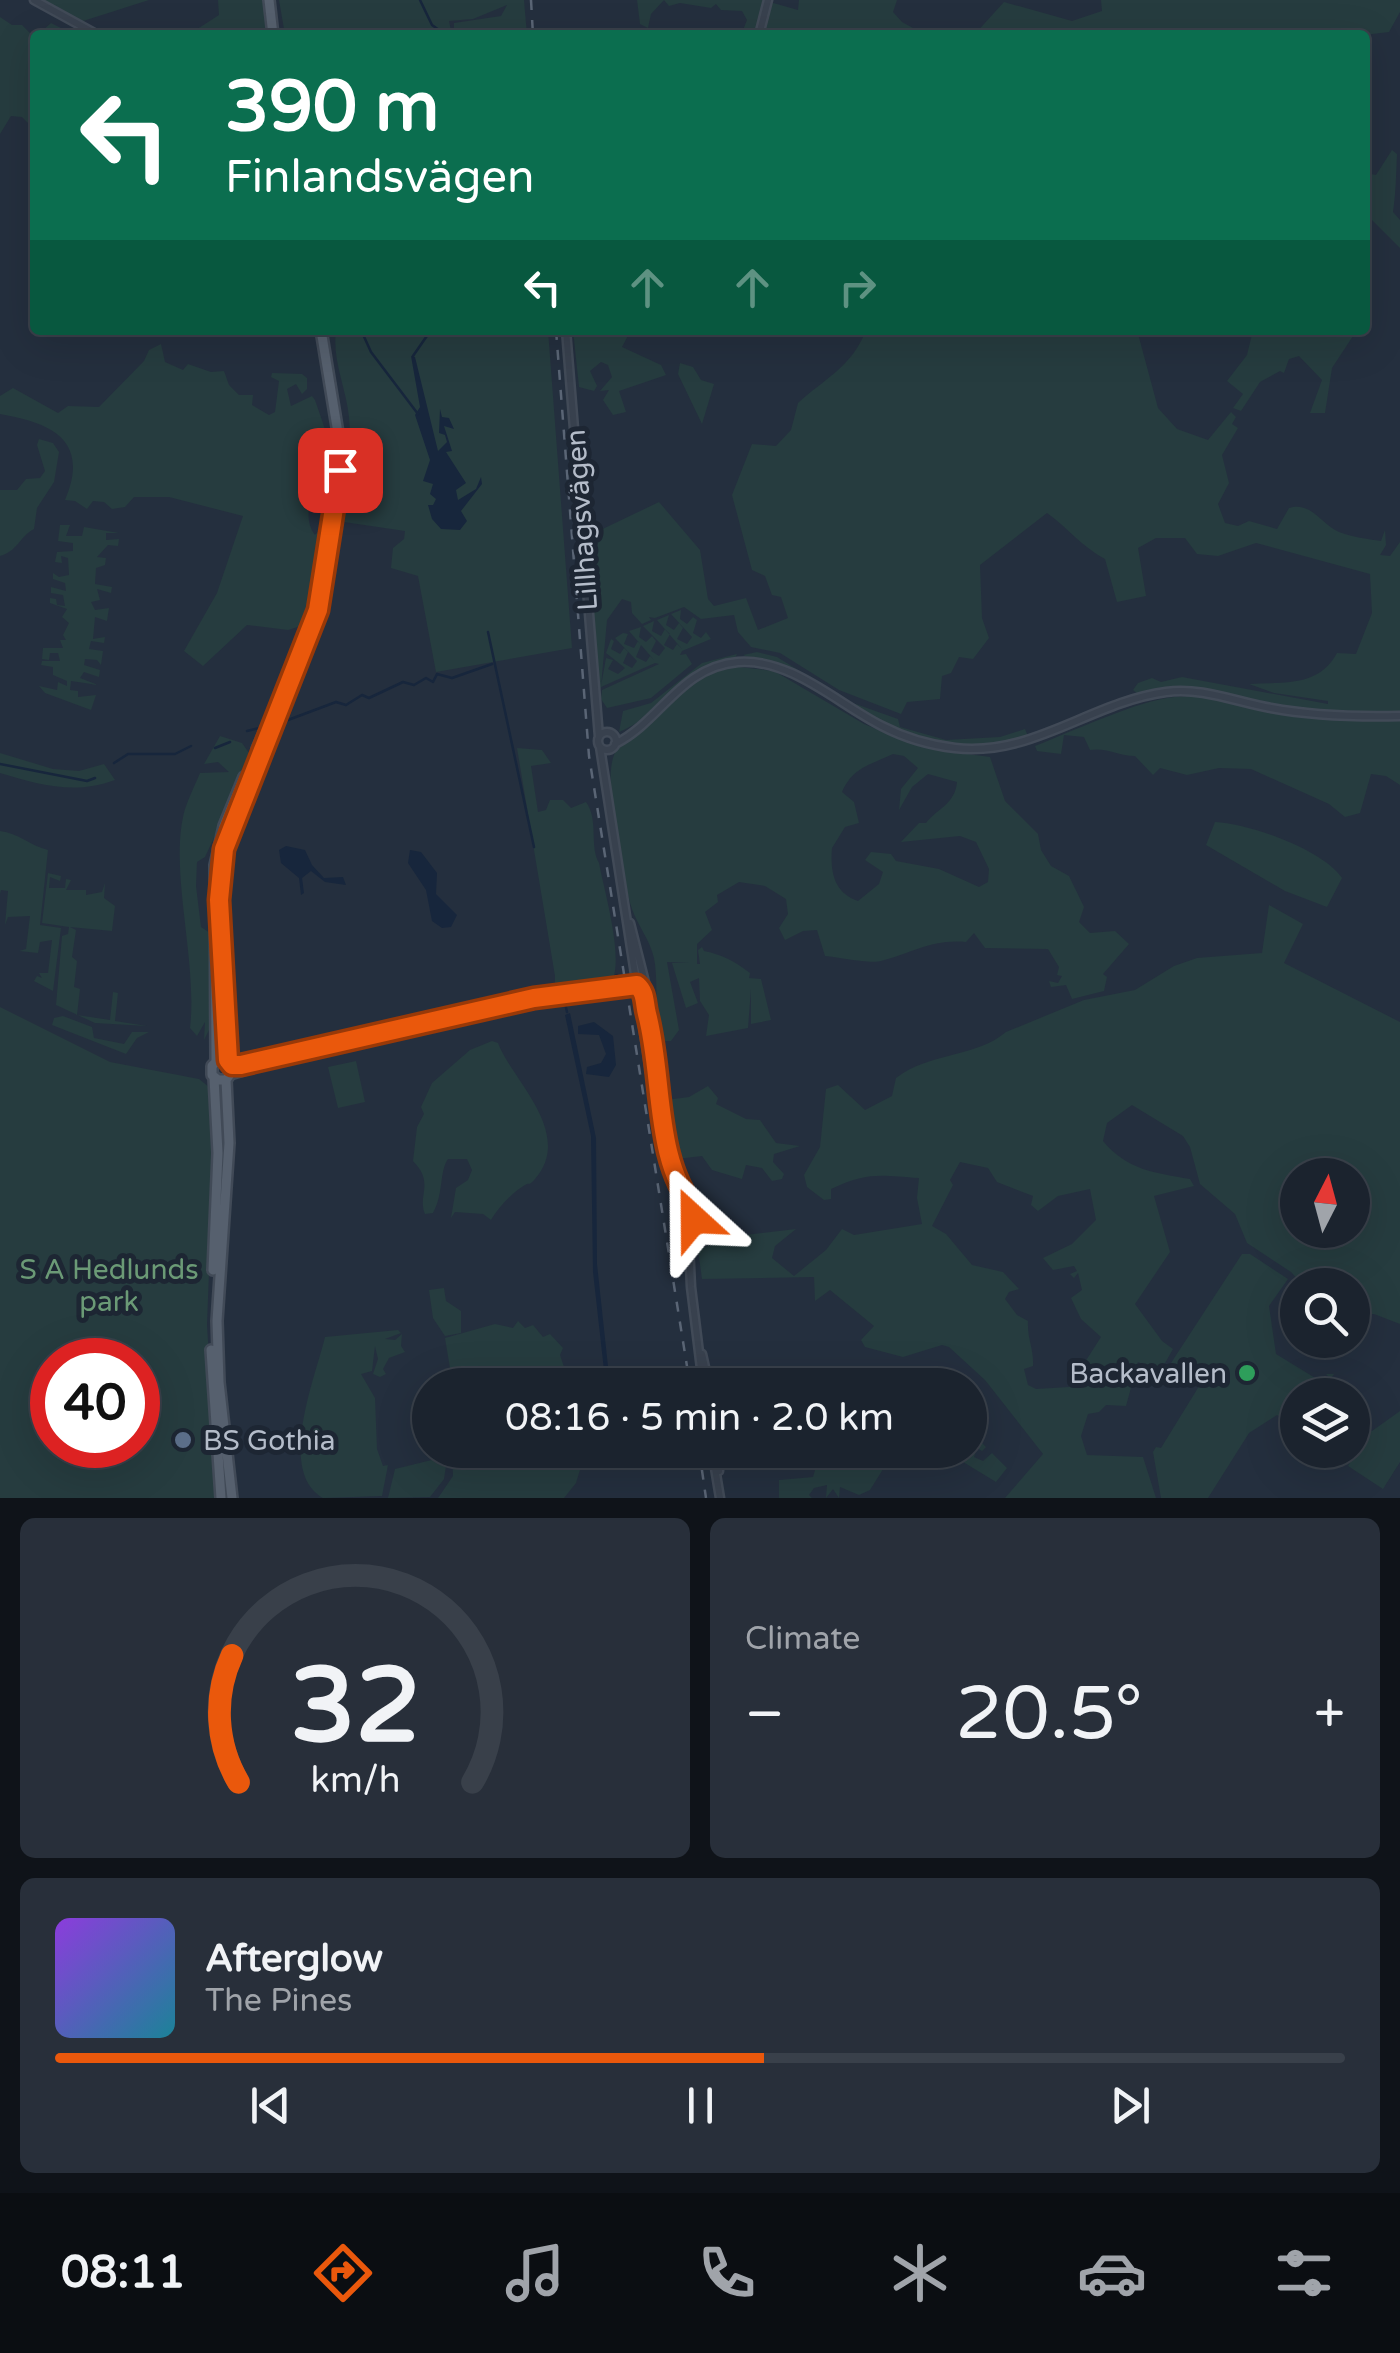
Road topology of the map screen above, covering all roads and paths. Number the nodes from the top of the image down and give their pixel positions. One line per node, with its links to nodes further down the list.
1 (34, 0): 4 (street)
2 (269, 0): 5 (main road)
3 (768, 0): 6 (street)
4 (89, 30)
5 (272, 30)
6 (760, 30)
7 (322, 335): 9 (main road)
8 (566, 335): 10 (street, Lillhagsvägen)
9 (311, 629): 22 (main road); 23 (main road)
10 (596, 710): 13 (street, Lillhagsvägen); 14 (street, Lillhagsvägen)
11 (1400, 716): 12 (street)
12 (633, 730): 13 (street); 15 (street)
13 (611, 734): 14 (street); 15 (street, Lillhagsvägen)
14 (600, 742): 15 (street); 16 (street, Lillhagsvägen)
15 (613, 746): 16 (street, Lillhagsvägen)
16 (605, 777): 17 (street, Lillhagsvägen)
17 (625, 908): 18 (street, Lillhagsvägen); 19 (street, Lillhagsvägen)
18 (633, 960): 19 (street, Lillhagsvägen); 20 (street)
19 (642, 983): 20 (street); 21 (street, Lillhagsvägen); 25 (street, Lillhagsvägen)
20 (626, 988): 21 (street); 23 (street)
21 (640, 997): 25 (street, Lillhagsvägen)
22 (216, 1061): 23 (main road); 24 (main road)
23 (230, 1070): 24 (main road); 30 (main road)
24 (214, 1078): 29 (main road)
25 (684, 1205): 26 (street, Lillhagsvägen); 26 (street, Lillhagsvägen)
26 (688, 1224): 27 (street, Lillhagsvägen)
27 (703, 1368)
28 (717, 1468): 31 (street)
29 (221, 1498)
30 (232, 1498)
31 (720, 1498)

